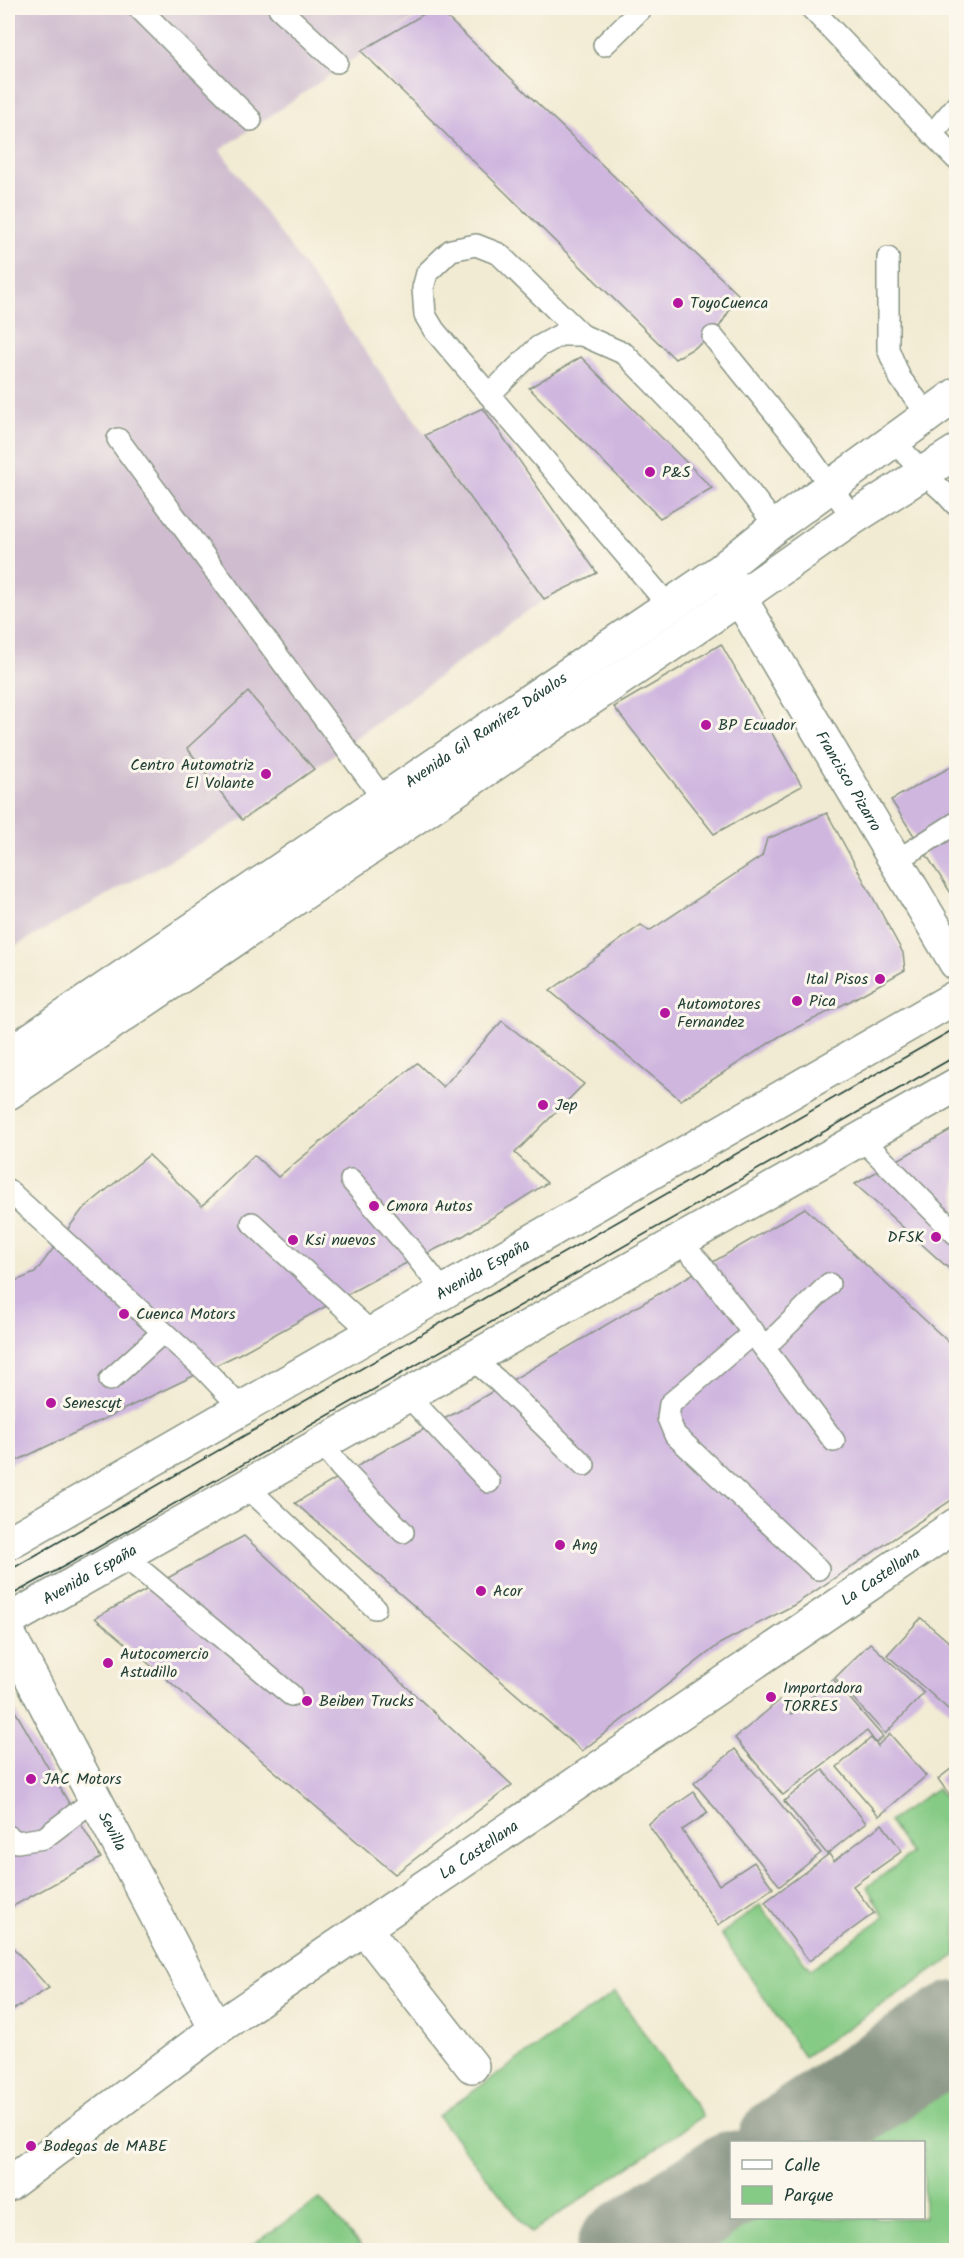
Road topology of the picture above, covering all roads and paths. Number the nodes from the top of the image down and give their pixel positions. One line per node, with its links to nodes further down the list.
1 (139, 8): 8 (lane)
2 (279, 8): 6 (lane)
3 (642, 8): 5 (lane)
4 (811, 8): 9 (lane)
5 (604, 45)
6 (337, 62)
7 (957, 106): 9 (lane)
8 (251, 120)
9 (932, 134): 10 (lane)
10 (957, 159)
11 (888, 258): 16 (lane)
12 (582, 335): 14 (lane); 14 (lane); 24 (lane)
13 (713, 337): 21 (lane)
14 (489, 395): 27 (lane)
15 (957, 395): 16 (main road, Avenida Gil Ramírez Dávalos)
16 (928, 415): 18 (main road, Avenida Gil Ramírez Dávalos)
17 (118, 439): 28 (lane)
18 (894, 441): 20 (lane); 21 (main road, Avenida Gil Ramírez Dávalos)
19 (957, 452): 20 (main road, Avenida Gil Ramírez Dávalos)
20 (924, 474): 22 (lane); 23 (main road, Avenida Gil Ramírez Dávalos)
21 (830, 488): 23 (lane); 24 (main road, Avenida Gil Ramírez Dávalos)
22 (957, 506)
23 (853, 518): 26 (main road, Avenida Gil Ramírez Dávalos)
24 (776, 526): 25 (main road, Avenida Gil Ramírez Dávalos)
25 (723, 569): 26 (main road, Francisco Pizarro); 27 (main road, Avenida Gil Ramírez Dávalos)
26 (739, 597): 30 (main road, Francisco Pizarro); 35 (main road, Avenida Gil Ramírez Dávalos)
27 (669, 606): 28 (main road, Avenida Gil Ramírez Dávalos)
28 (384, 800): 33 (main road, Avenida Gil Ramírez Dávalos)
29 (956, 824): 30 (lane)
30 (896, 861): 31 (main road, Francisco Pizarro)
31 (957, 963)
32 (957, 997): 43 (main road, Avenida España)
33 (8, 1055)
34 (957, 1085): 36 (main road, Avenida España)
35 (8, 1093)
36 (862, 1139): 40 (lane); 41 (main road, Avenida España)
37 (351, 1180): 43 (lane)
38 (8, 1190): 44 (lane)
39 (252, 1223): 45 (lane)
40 (957, 1234)
41 (679, 1242): 46 (lane); 47 (main road, Avenida España)
42 (829, 1284): 46 (lane)
43 (444, 1292): 45 (main road, Avenida España)
44 (162, 1333): 48 (lane); 50 (lane)
45 (372, 1333): 50 (main road, Avenida España)
46 (759, 1340): 51 (lane); 60 (lane)
47 (472, 1359): 49 (main road, Avenida España); 53 (lane)
48 (110, 1380)
49 (408, 1396): 52 (main road, Avenida España); 54 (lane)
50 (241, 1408): 58 (main road, Avenida España)
51 (834, 1441)
52 (322, 1444): 55 (main road, Avenida España); 57 (lane)
53 (584, 1465)
54 (489, 1482)
55 (247, 1487): 59 (main road, Avenida España); 61 (lane)
56 (957, 1525): 67 (main road, La Castellana)
57 (404, 1532)
58 (8, 1543)
59 (124, 1556): 62 (main road, Avenida España); 64 (lane)
60 (818, 1569)
61 (375, 1608)
62 (8, 1621)
63 (8, 1633): 65 (main road, Sevilla)
64 (291, 1695)
65 (95, 1799): 66 (lane); 68 (main road, Sevilla)
66 (8, 1836)
67 (364, 1928): 68 (main road, La Castellana); 69 (main road)
68 (216, 2029): 70 (main road, La Castellana)
69 (472, 2066)
70 (8, 2185)

